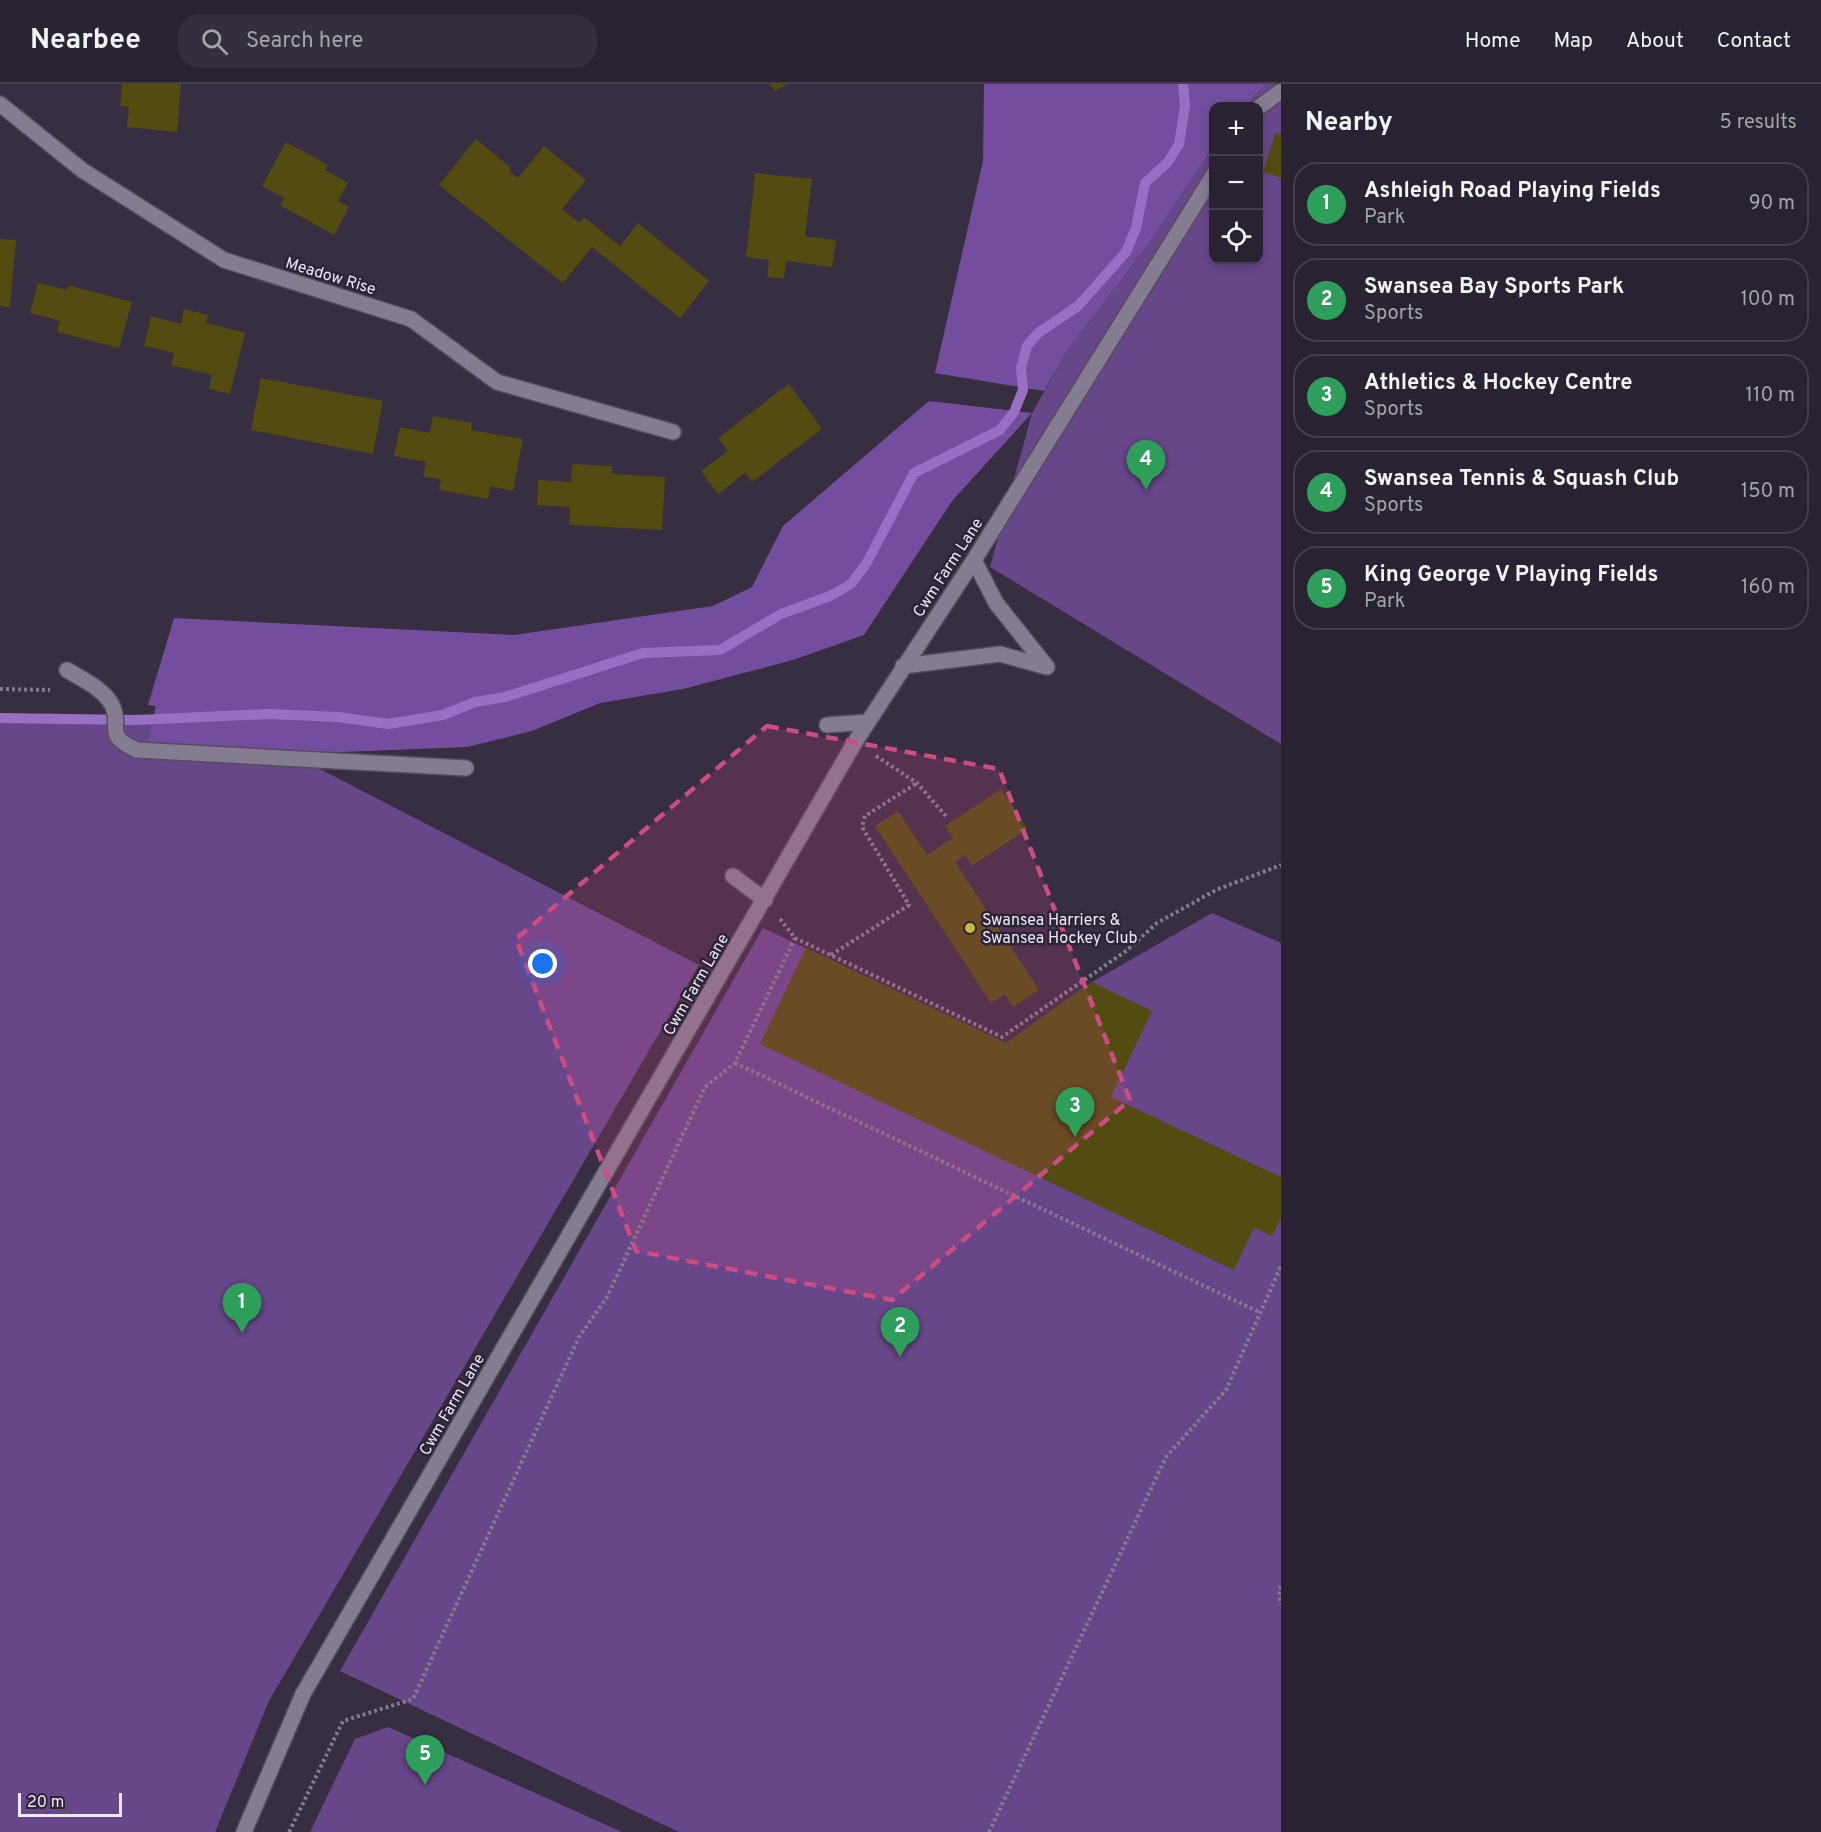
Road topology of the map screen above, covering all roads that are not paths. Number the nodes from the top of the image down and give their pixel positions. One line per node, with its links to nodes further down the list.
1 (1281, 91): 3 (street)
2 (0, 104): 5 (street, Meadow Rise)
3 (1263, 104)
4 (1209, 182): 6 (street, Cwm Farm Lane)
5 (673, 432)
6 (974, 560): 7 (street, Cwm Farm Lane); 7 (street)
7 (903, 666): 9 (street, Cwm Farm Lane)
8 (67, 670): 11 (street)
9 (868, 722): 10 (street); 13 (street, Cwm Farm Lane)
10 (827, 725)
11 (466, 768)
12 (733, 876): 13 (street)
13 (765, 900): 14 (street, Cwm Farm Lane)
14 (244, 1832)

